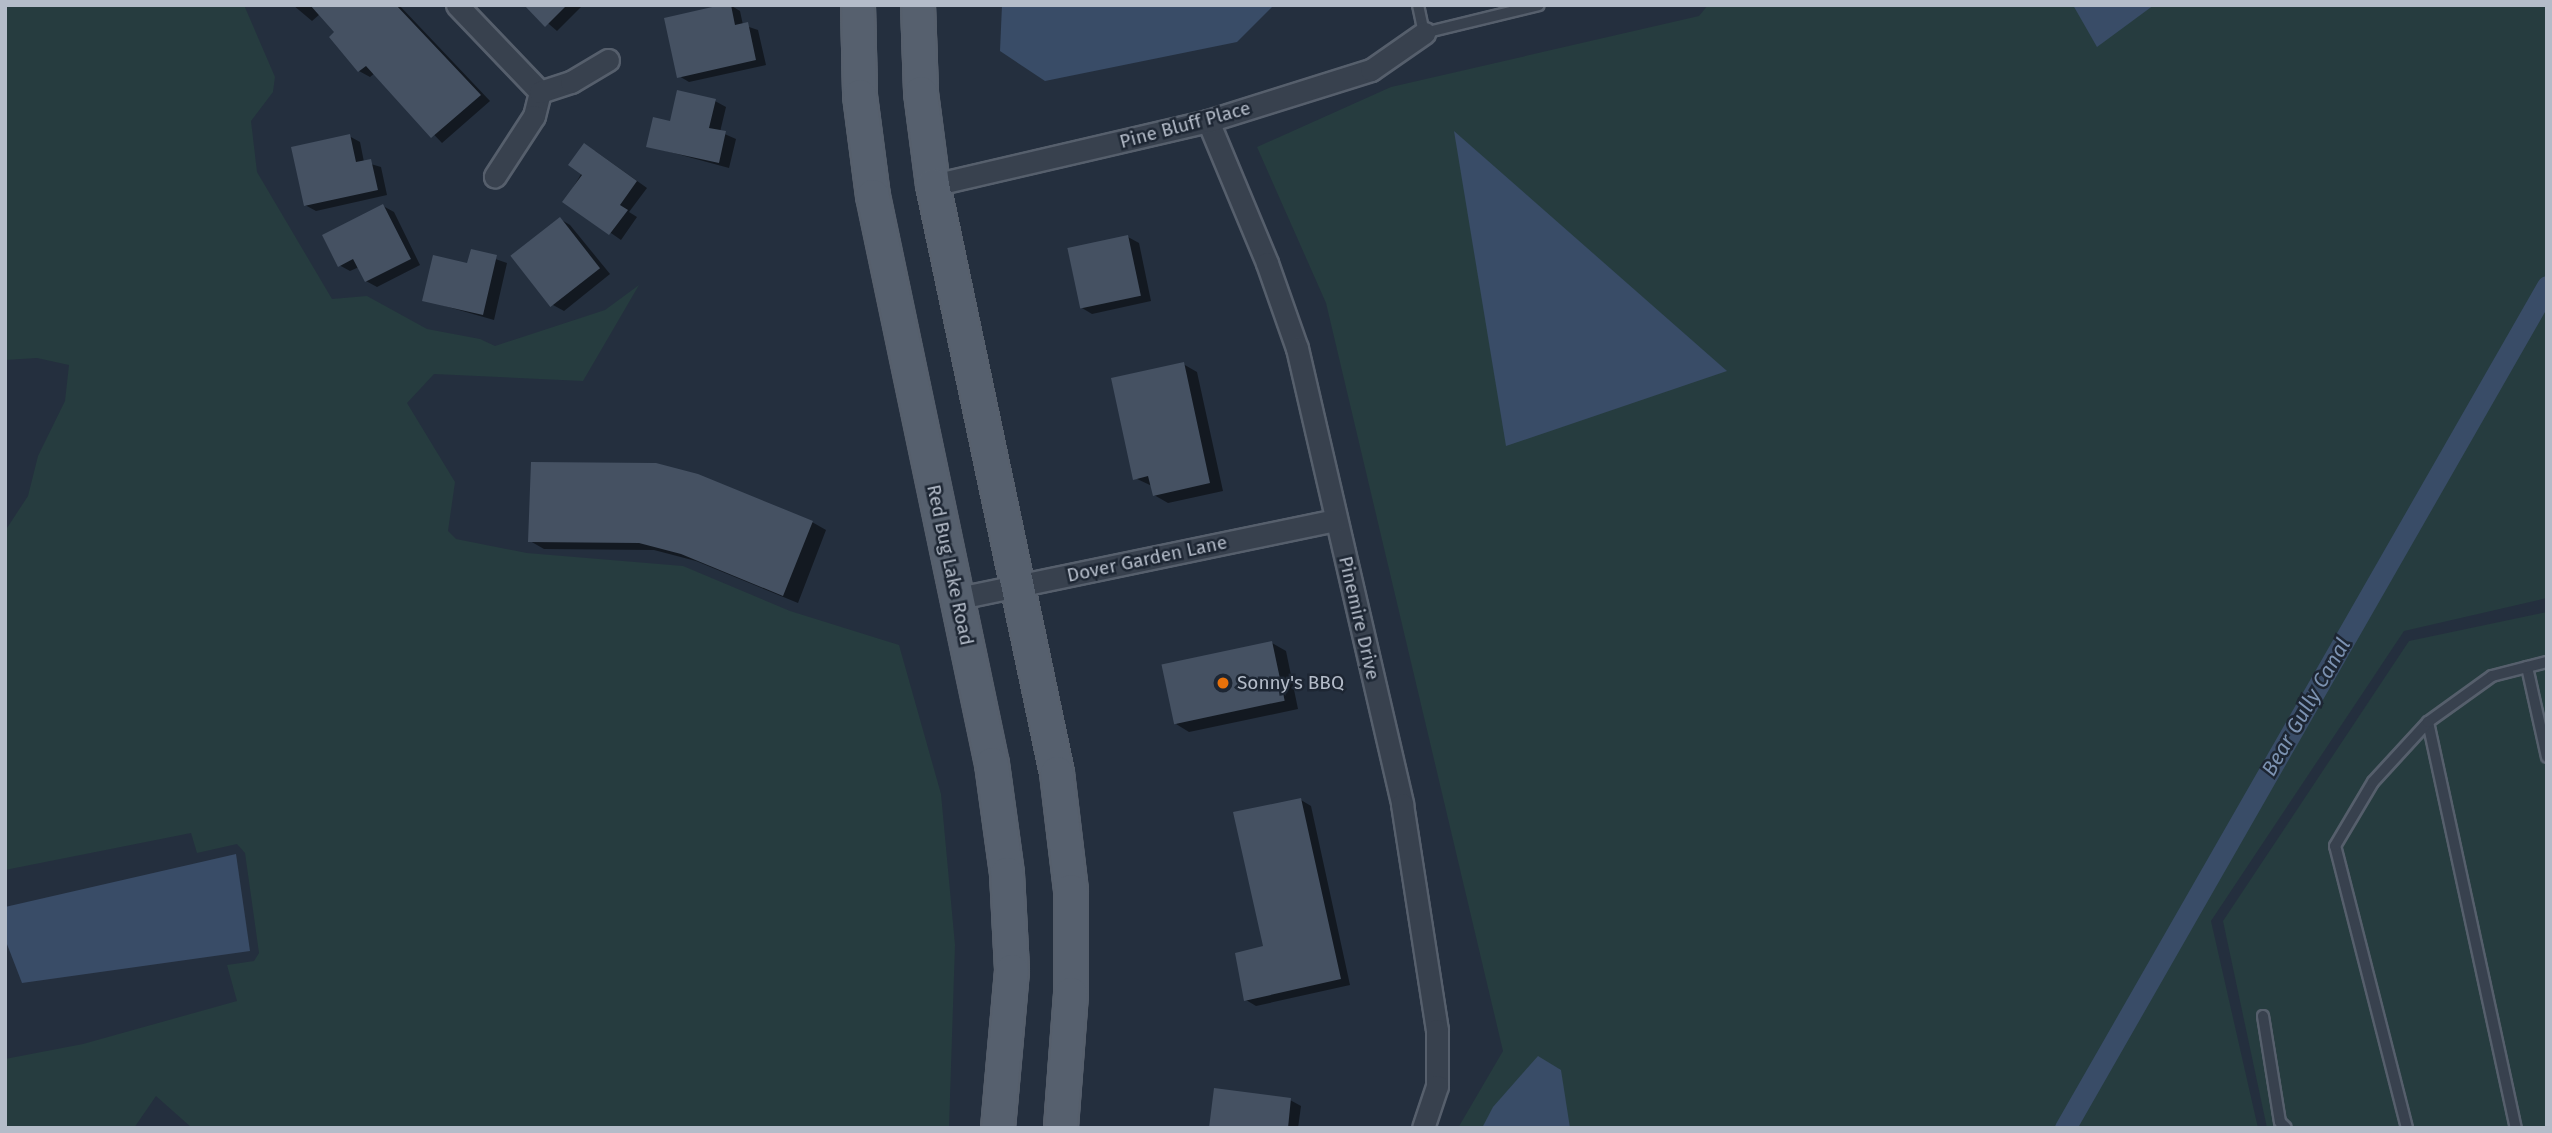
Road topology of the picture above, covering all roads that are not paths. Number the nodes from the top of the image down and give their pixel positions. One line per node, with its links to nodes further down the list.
1 (457, 5): 8 (street)
2 (858, 5): 14 (main road, Red Bug Lake Road)
3 (918, 5): 11 (main road)
4 (1418, 5): 6 (lane)
5 (1539, 5): 6 (lane)
6 (1424, 33): 9 (street, Pine Bluff Place)
7 (608, 60): 8 (street)
8 (540, 92): 10 (street)
9 (1208, 121): 11 (street, Pine Bluff Place); 12 (street, Pinemire Drive)
10 (495, 176)
11 (933, 185): 13 (main road)
12 (1336, 520): 13 (street, Dover Garden Lane); 22 (street, Pinemire Drive)
13 (1019, 586): 14 (street, Dover Garden Lane); 21 (main road)
14 (959, 598): 20 (main road, Red Bug Lake Road)
15 (2547, 662): 16 (lane)
16 (2527, 667): 17 (lane); 18 (lane)
17 (2428, 722): 24 (lane); 25 (lane)
18 (2547, 757)
19 (2263, 1016): 23 (lane)
20 (998, 1128)
21 (1061, 1128)
22 (1423, 1128)
23 (2286, 1128)
24 (2407, 1128)
25 (2516, 1128)

